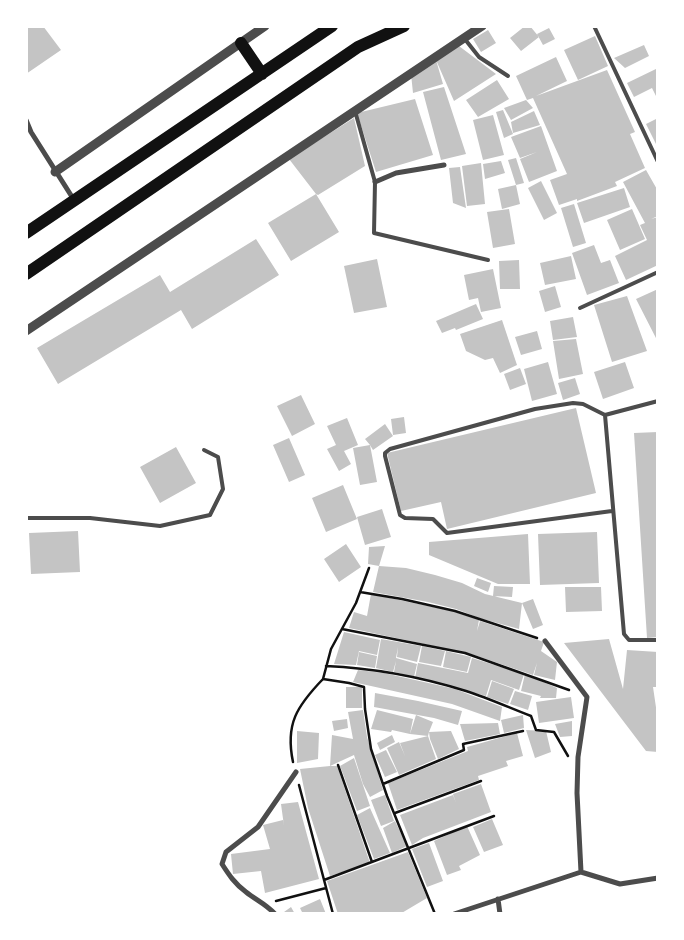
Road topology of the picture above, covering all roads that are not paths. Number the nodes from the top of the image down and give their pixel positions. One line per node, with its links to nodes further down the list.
1 (265, 26): 8 (street)
2 (332, 26): 10 (main road)
3 (387, 26): 9 (main road)
4 (404, 26): 9 (main road)
5 (482, 26): 7 (street)
6 (594, 26): 14 (lane)
7 (464, 38): 11 (lane); 12 (street)
8 (241, 43): 10 (main road); 16 (street)
9 (358, 47): 22 (main road)
10 (262, 74): 18 (main road)
11 (508, 76)
12 (355, 111): 17 (lane); 24 (street)
13 (26, 120): 16 (street)
14 (658, 162)
15 (444, 166): 17 (street)
16 (55, 172): 18 (street)
17 (375, 182): 20 (lane)
18 (75, 201): 19 (main road)
19 (26, 233)
20 (488, 260)
21 (658, 272): 23 (lane)
22 (26, 274)
23 (580, 308)
24 (26, 331)
25 (658, 401): 26 (lane)
26 (605, 415): 28 (lane); 28 (lane)
27 (204, 450): 29 (lane)
28 (612, 511): 30 (lane)
29 (26, 518)
30 (658, 640)
31 (546, 641): 33 (street)
32 (296, 772): 36 (street)
33 (580, 872): 34 (street); 35 (street)
34 (658, 878)
35 (498, 899): 37 (street); 38 (street)
36 (275, 914)
37 (454, 914)
38 (500, 914)

